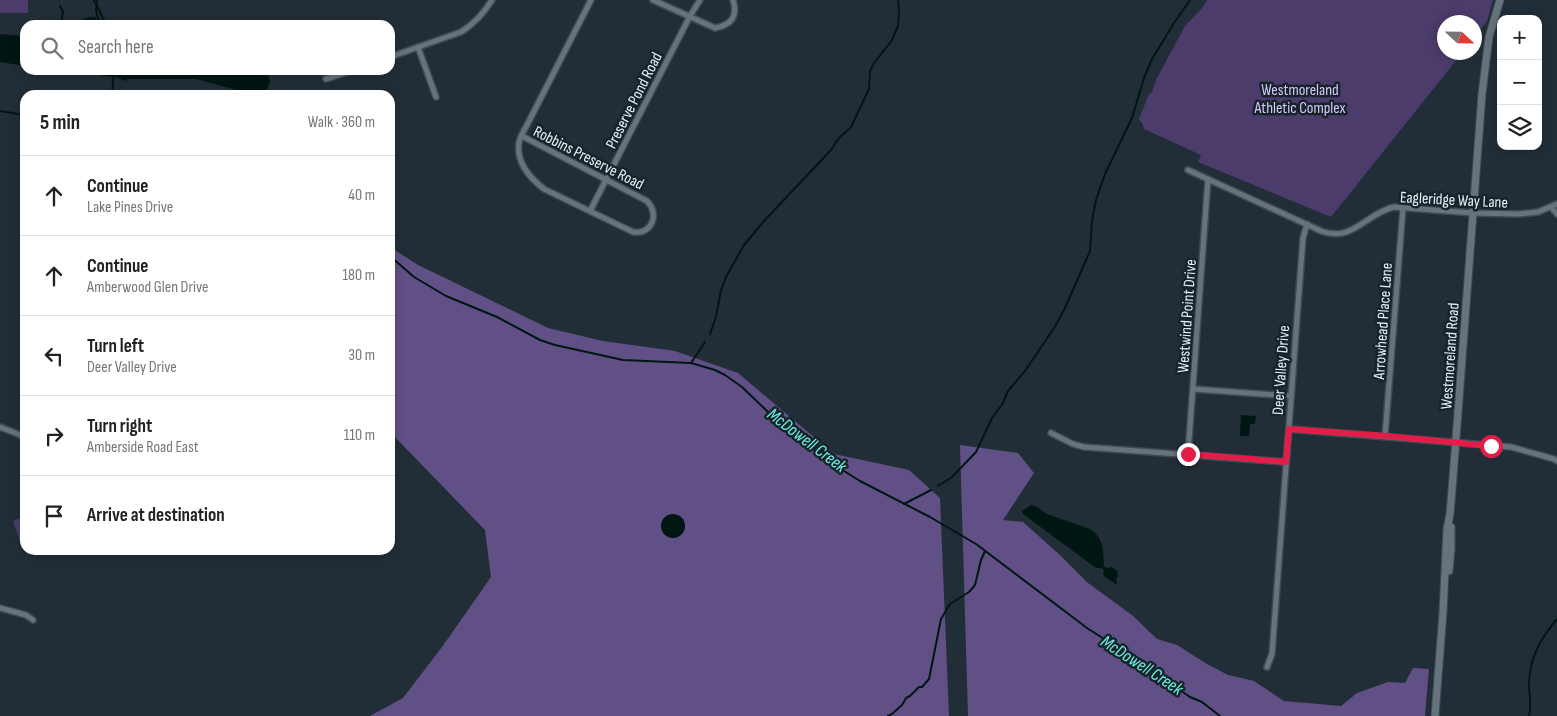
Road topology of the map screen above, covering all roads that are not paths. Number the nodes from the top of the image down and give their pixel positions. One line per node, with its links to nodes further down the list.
1 (492, 0): 8 (street)
2 (591, 0): 13 (street, Robbins Preserve Road)
3 (653, 0): 7 (street)
4 (700, 0): 7 (street, Preserve Pond Road)
5 (734, 0): 7 (street)
6 (1500, 0): 21 (street, Westmoreland Road)
7 (690, 16): 15 (street, Preserve Pond Road)
8 (418, 47): 9 (street); 12 (street)
9 (395, 55)
10 (338, 75): 11 (street)
11 (326, 79)
12 (436, 97)
13 (522, 136): 15 (street, Robbins Preserve Road); 20 (street, Robbins Preserve Road)
14 (1188, 170): 16 (street, Eagleridge Way Lane)
15 (606, 180): 20 (street, Preserve Pond Road); 20 (street, Robbins Preserve Road)
16 (1208, 180): 23 (street, Eagleridge Way Lane); 24 (street, Westwind Point Drive)
17 (1557, 204): 18 (street, Eagleridge Way Lane)
18 (1551, 207): 21 (street, Eagleridge Way Lane); 22 (street)
19 (1403, 208): 21 (street, Eagleridge Way Lane); 23 (street, Eagleridge Way Lane); 30 (street, Arrowhead Place Lane)
20 (590, 211)
21 (1473, 213): 31 (street, Westmoreland Road)
22 (1557, 214)
23 (1307, 224): 25 (street, Deer Valley Drive)
24 (1192, 389): 25 (street); 32 (street, Westwind Point Drive)
25 (1291, 396): 27 (street, Deer Valley Drive)
26 (0, 427): 29 (street)
27 (1289, 429): 30 (street); 34 (street, Deer Valley Drive)
28 (1051, 433): 32 (street)
29 (20, 435)
30 (1386, 436): 31 (street)
31 (1456, 442): 33 (street); 38 (street, Westmoreland Road)
32 (1188, 454): 34 (street)
33 (1557, 461)
34 (1286, 462): 37 (street, Deer Valley Drive)
35 (0, 608): 36 (street)
36 (33, 620)
37 (1267, 667)
38 (1435, 716)

